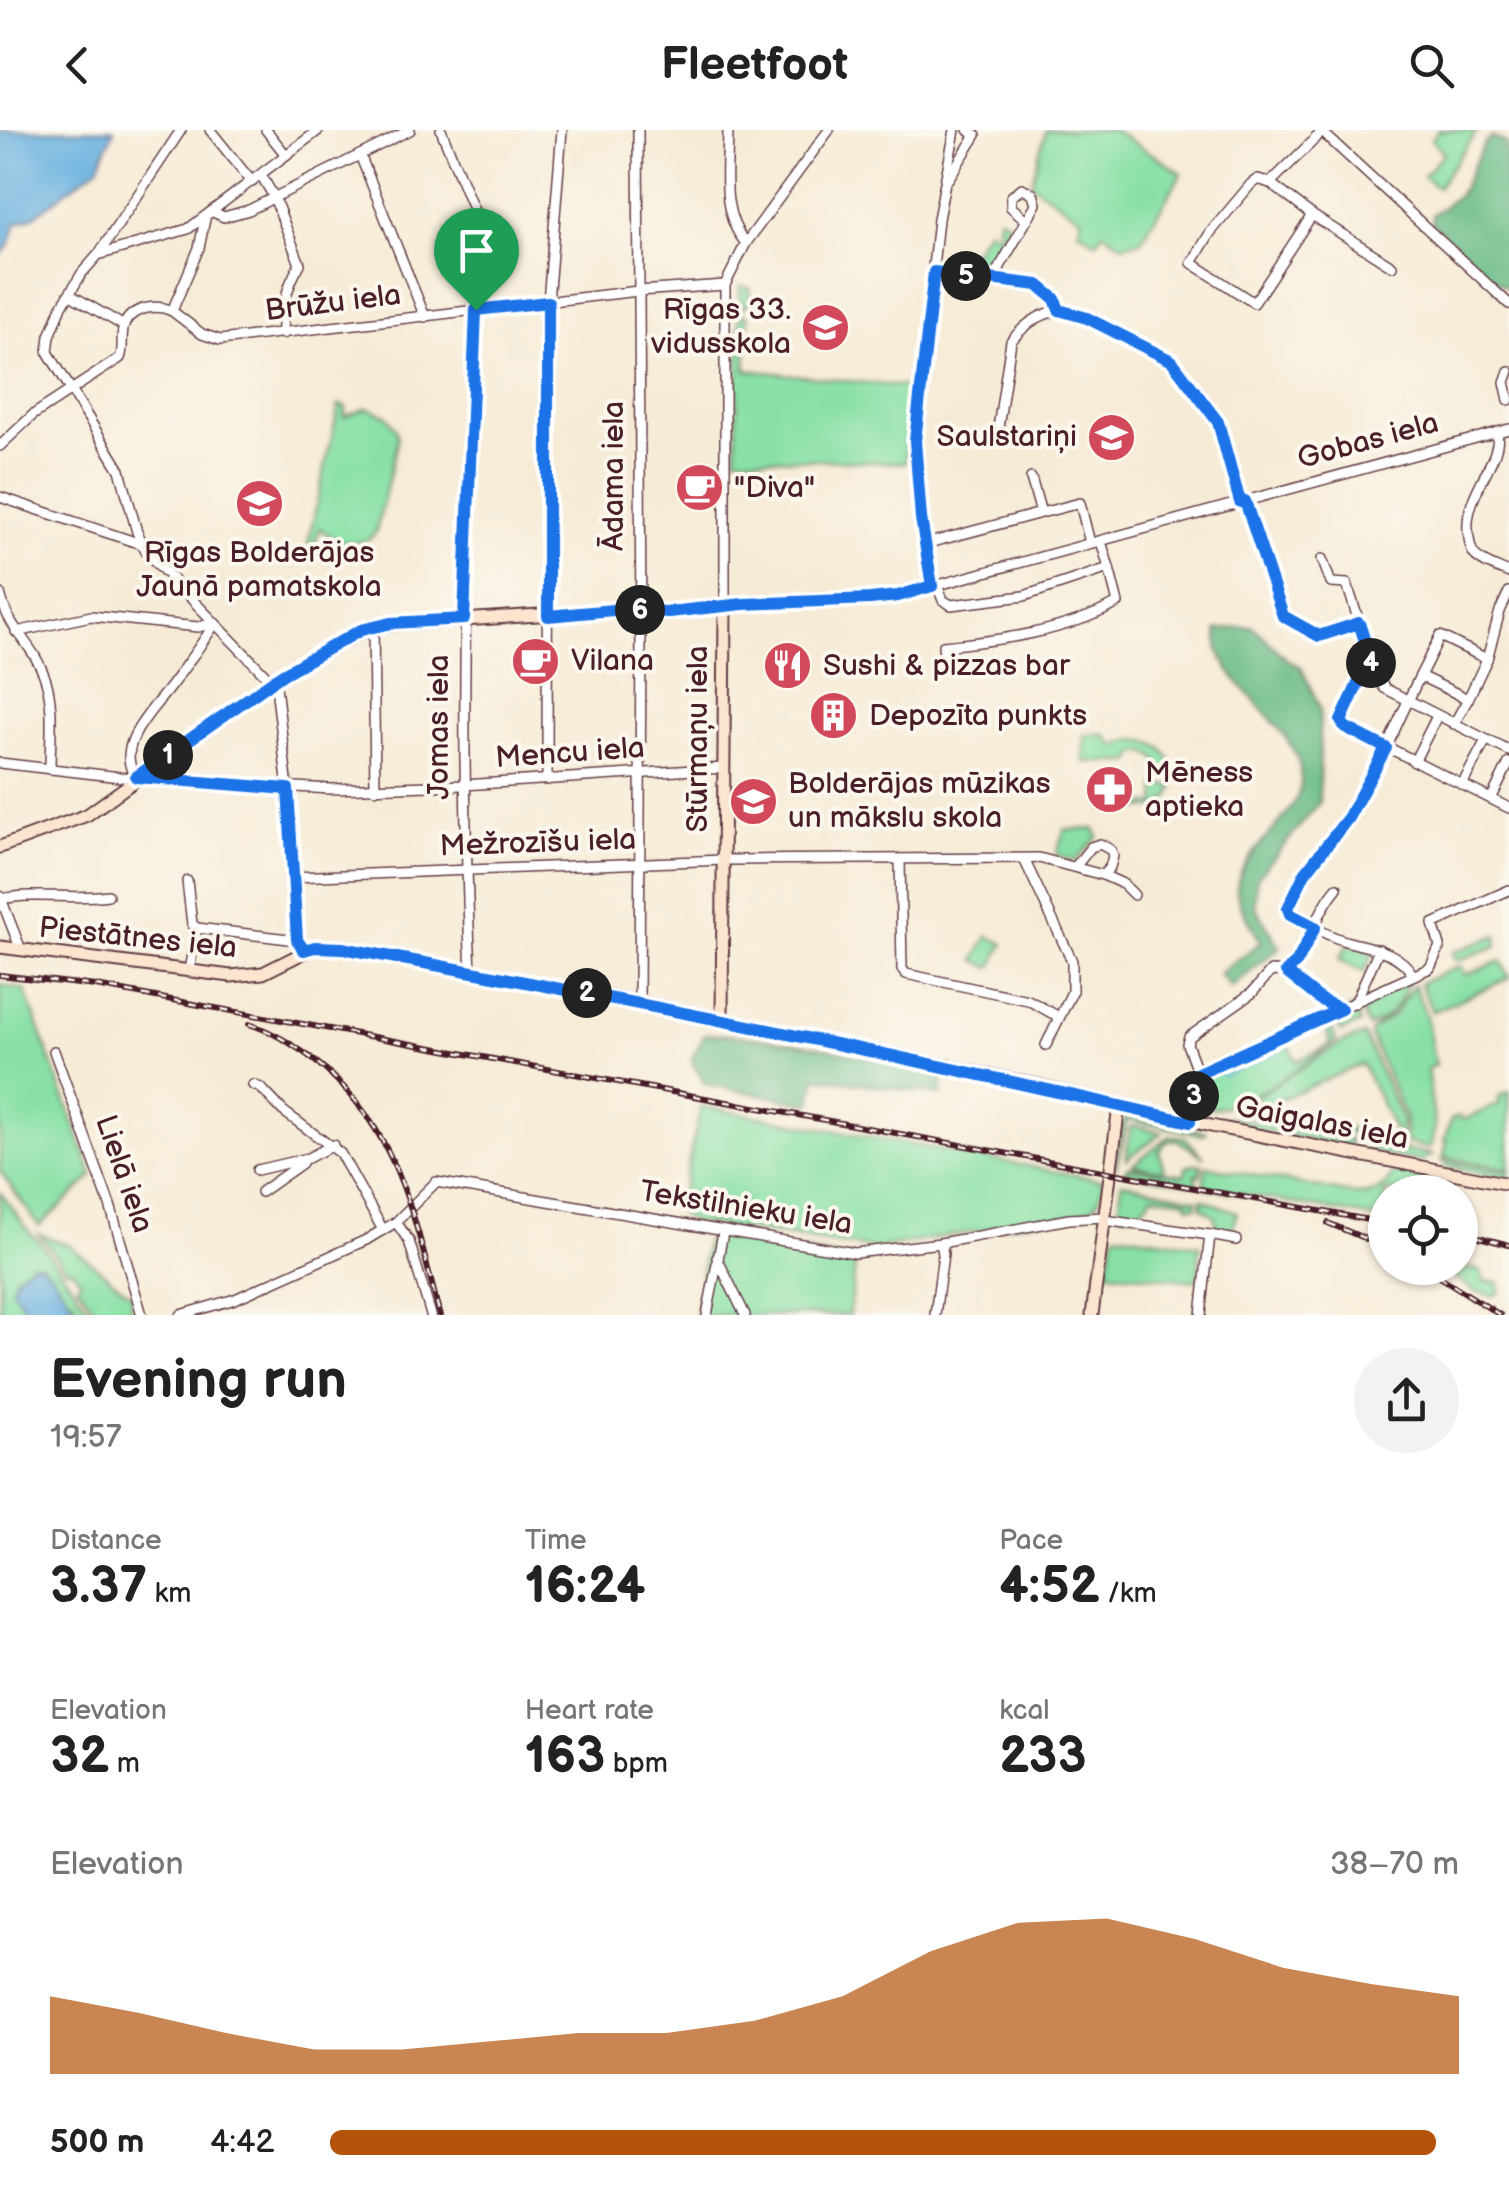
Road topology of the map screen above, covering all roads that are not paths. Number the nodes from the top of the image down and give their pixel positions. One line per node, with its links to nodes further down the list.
1 (182, 130): 24 (street)
2 (210, 130): 16 (street)
3 (266, 130): 14 (street)
4 (319, 130): 14 (street)
5 (410, 130): 15 (street)
6 (441, 130): 33 (street, Jomas iela)
7 (562, 130): 31 (street)
8 (638, 130): 29 (street, Ādama iela)
9 (728, 130): 23 (street)
10 (829, 130): 23 (street, Stūrmaņu iela)
11 (956, 130): 18 (street)
12 (968, 130): 18 (street)
13 (1321, 131): 17 (street); 32 (street)
14 (286, 155): 16 (street)
15 (360, 155): 19 (street); 36 (street)
16 (256, 178): 19 (street); 21 (street)
17 (1270, 183): 20 (street); 20 (street)
18 (944, 185): 26 (street)
19 (274, 197): 21 (street); 38 (street)
20 (1312, 214): 25 (street)
21 (209, 216): 24 (street); 35 (street)
22 (1026, 220): 27 (street)
23 (746, 244): 28 (street, Stūrmaņu iela)
24 (98, 254): 30 (street)
25 (1392, 266)
26 (934, 272): 27 (street); 52 (street)
27 (993, 279): 34 (street)
28 (725, 285): 29 (street, Brūžu iela); 59 (street, Stūrmaņu iela)
29 (638, 291): 31 (street, Brūžu iela); 60 (street, Ādama iela)
30 (70, 294): 37 (street); 40 (street)
31 (548, 302): 33 (street, Brūžu iela); 61 (street)
32 (1509, 304)
33 (476, 310): 36 (street, Brūžu iela); 62 (street, Jomas iela)
34 (1059, 310): 42 (street); 48 (street)
35 (172, 311): 37 (street); 38 (street, Brūžu iela)
36 (425, 317): 38 (street, Brūžu iela)
37 (124, 326): 40 (street)
38 (283, 334)
39 (1509, 371): 41 (street)
40 (69, 390): 45 (street); 51 (street)
41 (1509, 400)
42 (998, 428)
43 (1509, 429): 44 (street, Gobas iela)
44 (1497, 432): 48 (street, Gobas iela); 55 (street)
45 (2, 440)
46 (1031, 478): 49 (street)
47 (0, 497): 51 (street)
48 (1242, 502): 50 (street, Gobas iela); 64 (street)
49 (1041, 513): 50 (street); 52 (street)
50 (1096, 542): 54 (street); 56 (street, Gobas iela)
51 (141, 544): 63 (street)
52 (925, 544): 56 (street)
53 (1322, 559): 64 (street)
54 (1109, 568): 56 (street); 68 (street)
55 (1509, 574)
56 (935, 586): 59 (street, Gobas iela)
57 (1509, 592): 67 (street)
58 (0, 593): 66 (street)
59 (725, 608): 60 (street, Gobas iela); 82 (street, Stūrmaņu iela)
60 (640, 610): 61 (street, Gobas iela); 84 (street, Ādama iela)
61 (548, 616): 62 (street, Gobas iela); 86 (street)
62 (464, 619): 65 (street, Gobas iela); 87 (street, Jomas iela)
63 (215, 623): 66 (street); 71 (street); 85 (street)
64 (1359, 623): 69 (street)
65 (373, 626): 71 (street, Gobas iela); 90 (street)
66 (16, 632): 83 (street)
67 (1487, 659): 70 (street); 72 (street)
68 (945, 662)
69 (1372, 663): 73 (street); 77 (street)
70 (1420, 676): 72 (street); 73 (street)
71 (272, 681): 85 (street, Gobas iela); 89 (street)
72 (1468, 699): 75 (street)
73 (1408, 702): 74 (street); 77 (street)
74 (1437, 716): 75 (street); 79 (street)
75 (1454, 724): 76 (street)
76 (1486, 740): 78 (street); 88 (street)
77 (1386, 748): 79 (street); 108 (street)
78 (1509, 751)
79 (1414, 762): 88 (street)
80 (0, 763): 83 (street, Mencu iela)
81 (1509, 763): 91 (street)
82 (724, 768): 84 (street, Mencu iela); 95 (street, Stūrmaņu iela)
83 (50, 769): 85 (street, Mencu iela)
84 (638, 774): 86 (street, Mencu iela); 97 (street, Ādama iela)
85 (136, 777): 89 (street, Mencu iela); 93 (street, Gobas iela)
86 (547, 780): 87 (street, Mencu iela)
87 (462, 785): 90 (street, Mencu iela); 99 (street, Jomas iela)
88 (1462, 785): 91 (street)
89 (288, 789): 90 (street, Mencu iela); 101 (street)
90 (375, 789)
91 (1491, 800): 92 (street)
92 (1509, 808)
93 (0, 846)
94 (1024, 859): 96 (street, Mežrozīšu iela); 98 (street, Mežrozīšu iela); 121 (street)
95 (723, 860): 96 (street, Mežrozīšu iela); 97 (street, Mežrozīšu iela); 122 (street, Stūrmaņu iela)
96 (900, 860): 121 (street)
97 (638, 865): 99 (street, Mežrozīšu iela); 118 (street, Ādama iela)
98 (1075, 867): 100 (street, Mežrozīšu iela); 100 (street)
99 (466, 870): 101 (street, Mežrozīšu iela); 115 (street, Jomas iela)
100 (1102, 875): 106 (street, Mežrozīšu iela)
101 (293, 877): 110 (street)
102 (187, 881): 109 (street)
103 (1337, 888): 108 (street)
104 (1509, 890): 117 (street)
105 (108, 895): 107 (street)
106 (1134, 895)
107 (1, 897): 113 (street)
108 (1315, 927): 112 (street); 116 (street)
109 (197, 928): 110 (street); 114 (street)
110 (300, 945): 114 (street, Piestātnes iela); 115 (street, Gaigalas iela)
111 (0, 947): 113 (street, Piestātnes iela)
112 (1379, 949): 117 (street); 119 (street)
113 (21, 950): 114 (street, Piestātnes iela)
114 (189, 970)
115 (471, 972): 118 (street, Gaigalas iela)
116 (1286, 972): 120 (street); 125 (street)
117 (1413, 976): 119 (street)
118 (638, 1002): 122 (street, Gaigalas iela)
119 (1355, 1003): 120 (street)
120 (1341, 1009): 125 (street)
121 (1058, 1017): 123 (street)
122 (722, 1020): 127 (street, Gaigalas iela)
123 (1046, 1045)
124 (54, 1051): 142 (street, Lielā iela)
125 (1198, 1073): 128 (street)
126 (253, 1086): 129 (street)
127 (1119, 1106): 128 (street, Gaigalas iela); 134 (street)
128 (1190, 1122): 132 (street, Gaigalas iela)
129 (332, 1146): 130 (street); 136 (street)
130 (308, 1158): 131 (street); 133 (street)
131 (257, 1170)
132 (1509, 1184)
133 (261, 1192)
134 (1104, 1218): 138 (street, Tekstilnieku iela); 140 (street, Tekstilnieku iela); 148 (street)
135 (396, 1222): 136 (street, Tekstilnieku iela); 137 (street, Tekstilnieku iela); 144 (street)
136 (384, 1230): 143 (street, Tekstilnieku iela)
137 (723, 1233): 140 (street, Tekstilnieku iela); 141 (street)
138 (1210, 1235): 139 (street, Tekstilnieku iela); 149 (street)
139 (1236, 1240)
140 (941, 1243): 147 (street)
141 (717, 1258): 145 (street); 146 (street)
142 (142, 1315)
143 (181, 1315)
144 (431, 1315)
145 (707, 1315)
146 (745, 1315)
147 (936, 1315)
148 (1092, 1315)
149 (1200, 1315)

